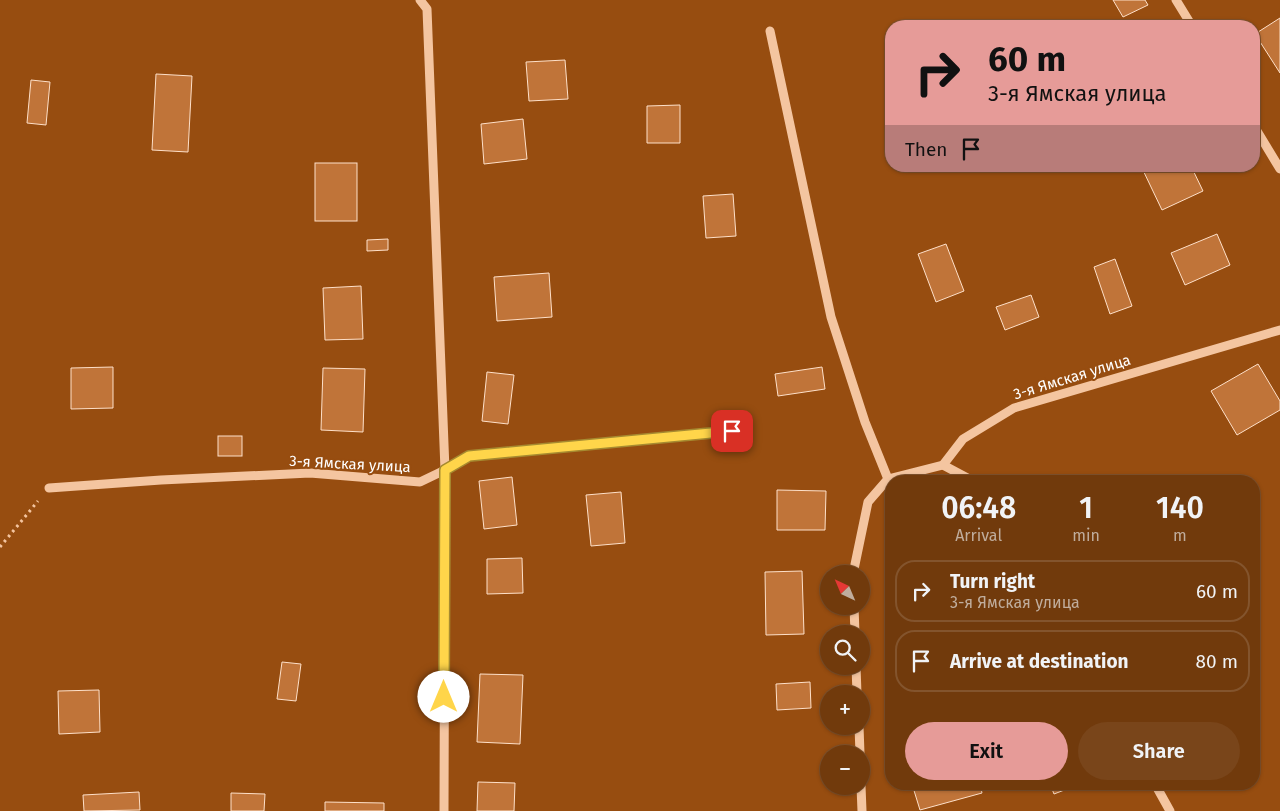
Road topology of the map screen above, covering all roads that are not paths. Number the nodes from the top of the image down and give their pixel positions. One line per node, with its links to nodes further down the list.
1 (420, 0): 10 (street)
2 (1176, 0): 3 (street)
3 (1188, 20)
4 (770, 32): 11 (street)
5 (1260, 136): 6 (street)
6 (1280, 169)
7 (1280, 330): 9 (street, 3-я Ямская улица)
8 (732, 431): 10 (street, 3-я Ямская улица)
9 (943, 465): 12 (street); 13 (street)
10 (445, 470): 15 (street, 3-я Ямская улица); 19 (street)
11 (886, 475)
12 (904, 475)
13 (962, 475)
14 (885, 482): 16 (street)
15 (49, 488)
16 (856, 565)
17 (1158, 790): 21 (street)
18 (861, 795): 20 (street)
19 (444, 811)
20 (862, 811)
21 (1170, 811)

